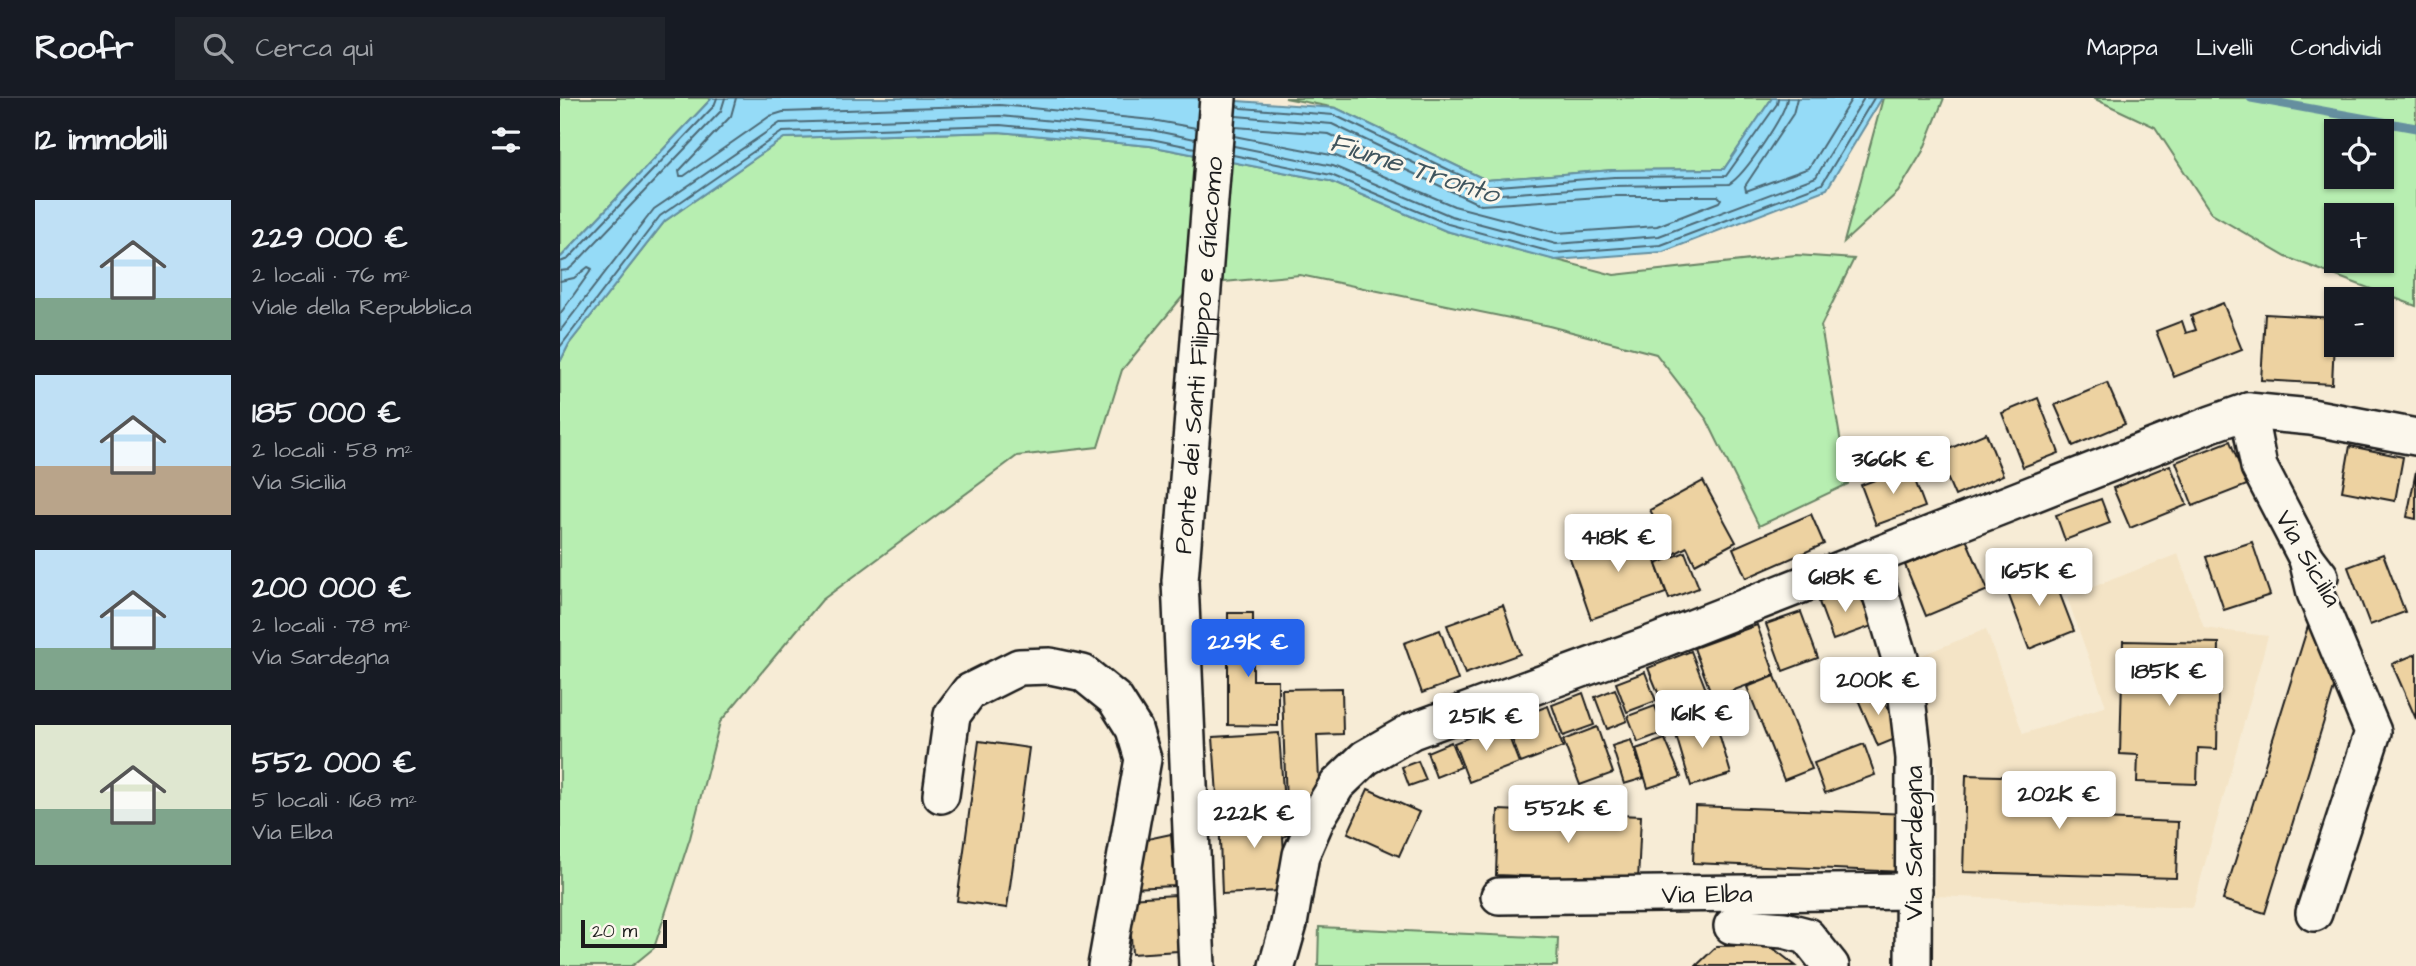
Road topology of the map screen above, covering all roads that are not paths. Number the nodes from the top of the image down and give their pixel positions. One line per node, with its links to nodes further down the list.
1 (1218, 98): 13 (street, Ponte dei Santi Filippo e Giacomo)
2 (2248, 411): 3 (street); 4 (street); 5 (street, Via Sicilia)
3 (2416, 437)
4 (1870, 558): 8 (street, Via Sardegna); 14 (street)
5 (2307, 559): 6 (street, Via Sicilia); 10 (street)
6 (2378, 703)
7 (941, 795): 12 (street)
8 (1914, 891): 9 (street, Via Elba); 16 (street, Via Sardegna)
9 (1499, 896)
10 (2314, 913)
11 (1732, 926): 15 (street)
12 (1106, 966)
13 (1197, 966)
14 (1277, 966)
15 (1831, 966)
16 (1913, 966)

